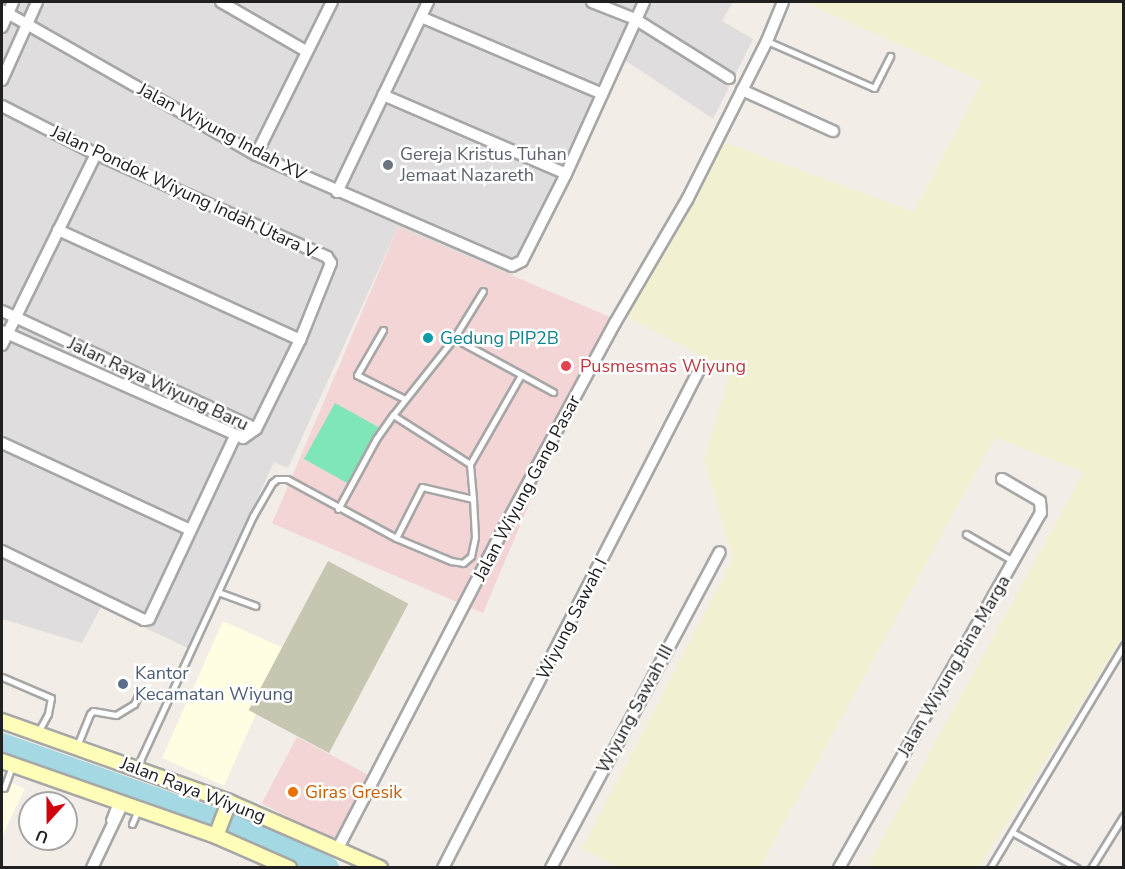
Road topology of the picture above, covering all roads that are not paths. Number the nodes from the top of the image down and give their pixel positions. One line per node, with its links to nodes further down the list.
1 (14, 2): 9 (street)
2 (37, 2): 12 (street)
3 (221, 2): 15 (street)
4 (332, 2): 15 (street)
5 (428, 2): 10 (street)
6 (592, 2): 11 (street)
7 (644, 2): 11 (street)
8 (783, 2): 14 (street, Jalan Wiyung Gang Pasar)
9 (5, 11): 12 (street, Jalan Wiyung Indah XV); 13 (street)
10 (421, 16): 20 (street); 21 (street)
11 (635, 19): 17 (street); 20 (street)
12 (27, 24): 18 (street); 25 (street, Jalan Wiyung Indah XV)
13 (2, 27)
14 (767, 41): 16 (lane); 19 (street, Jalan Wiyung Gang Pasar)
15 (306, 51): 25 (street)
16 (890, 56)
17 (729, 78)
18 (2, 80)
19 (742, 90): 23 (street); 56 (street, Jalan Wiyung Gang Pasar)
20 (602, 94): 26 (street)
21 (382, 95): 26 (street); 27 (street)
22 (2, 106): 24 (street, Jalan Pondok Wiyung Indah Utara V)
23 (833, 131)
24 (96, 154): 28 (street); 35 (street, Jalan Pondok Wiyung Indah Utara V)
25 (256, 155): 27 (street, Jalan Wiyung Indah XV)
26 (566, 174): 27 (street, Jalan Wiyung Indah XV)
27 (337, 192)
28 (58, 230): 31 (street); 35 (street)
29 (483, 291): 34 (lane)
30 (2, 311): 31 (street, Jalan Raya Wiyung Baru)
31 (14, 317): 33 (street); 42 (street, Jalan Raya Wiyung Baru)
32 (382, 330): 40 (lane)
33 (4, 332): 36 (street); 43 (street, Jalan Raya Wiyung Baru)
34 (454, 338): 38 (lane); 40 (lane)
35 (300, 339): 42 (street, Jalan Pondok Wiyung Indah Utara V)
36 (2, 345)
37 (699, 370): 80 (street, Wiyung Sawah I)
38 (521, 375): 39 (lane); 45 (lane)
39 (553, 392)
40 (405, 399): 41 (lane)
41 (393, 415): 45 (lane); 48 (lane)
42 (256, 429): 43 (street, Jalan Raya Wiyung Baru)
43 (235, 436): 49 (street)
44 (2, 443): 49 (street)
45 (470, 464): 47 (lane)
46 (1002, 480): 55 (street, Jalan Wiyung Bina Marga)
47 (473, 499): 51 (lane); 54 (lane)
48 (338, 509): 51 (lane); 57 (lane)
49 (190, 531): 52 (street)
50 (966, 534): 55 (lane)
51 (396, 538): 54 (lane)
52 (2, 551)
53 (720, 552): 81 (street, Wiyung Sawah III)
54 (471, 556): 56 (lane)
55 (1013, 561): 82 (street, Jalan Wiyung Bina Marga)
56 (486, 564): 76 (street, Jalan Wiyung Gang Pasar)
57 (218, 592): 58 (lane); 66 (lane)
58 (256, 606)
59 (1124, 645): 75 (lane)
60 (2, 677): 63 (lane)
61 (139, 694): 64 (lane)
62 (2, 721): 63 (main road, Jalan Raya Wiyung)
63 (38, 732): 64 (main road, Jalan Raya Wiyung)
64 (77, 746): 66 (main road, Jalan Raya Wiyung)
65 (7, 762): 67 (lane); 68 (main road, Jalan Raya Wiyung)
66 (137, 767): 69 (main road, Jalan Raya Wiyung)
67 (4, 789)
68 (120, 801): 70 (main road, Jalan Raya Wiyung); 72 (lane); 77 (street)
69 (228, 805): 74 (main road); 76 (main road, Jalan Raya Wiyung)
70 (139, 808): 73 (lane); 74 (main road, Jalan Raya Wiyung)
71 (1124, 815): 85 (lane)
72 (109, 820)
73 (132, 824)
74 (218, 831): 78 (main road, Jalan Raya Wiyung)
75 (1012, 832): 83 (lane); 84 (lane)
76 (339, 848): 79 (main road, Jalan Raya Wiyung)
77 (92, 867)
78 (289, 867)
79 (380, 867)
80 (443, 867)
81 (552, 867)
82 (839, 867)
83 (990, 867)
84 (1077, 867)
85 (1091, 867)

